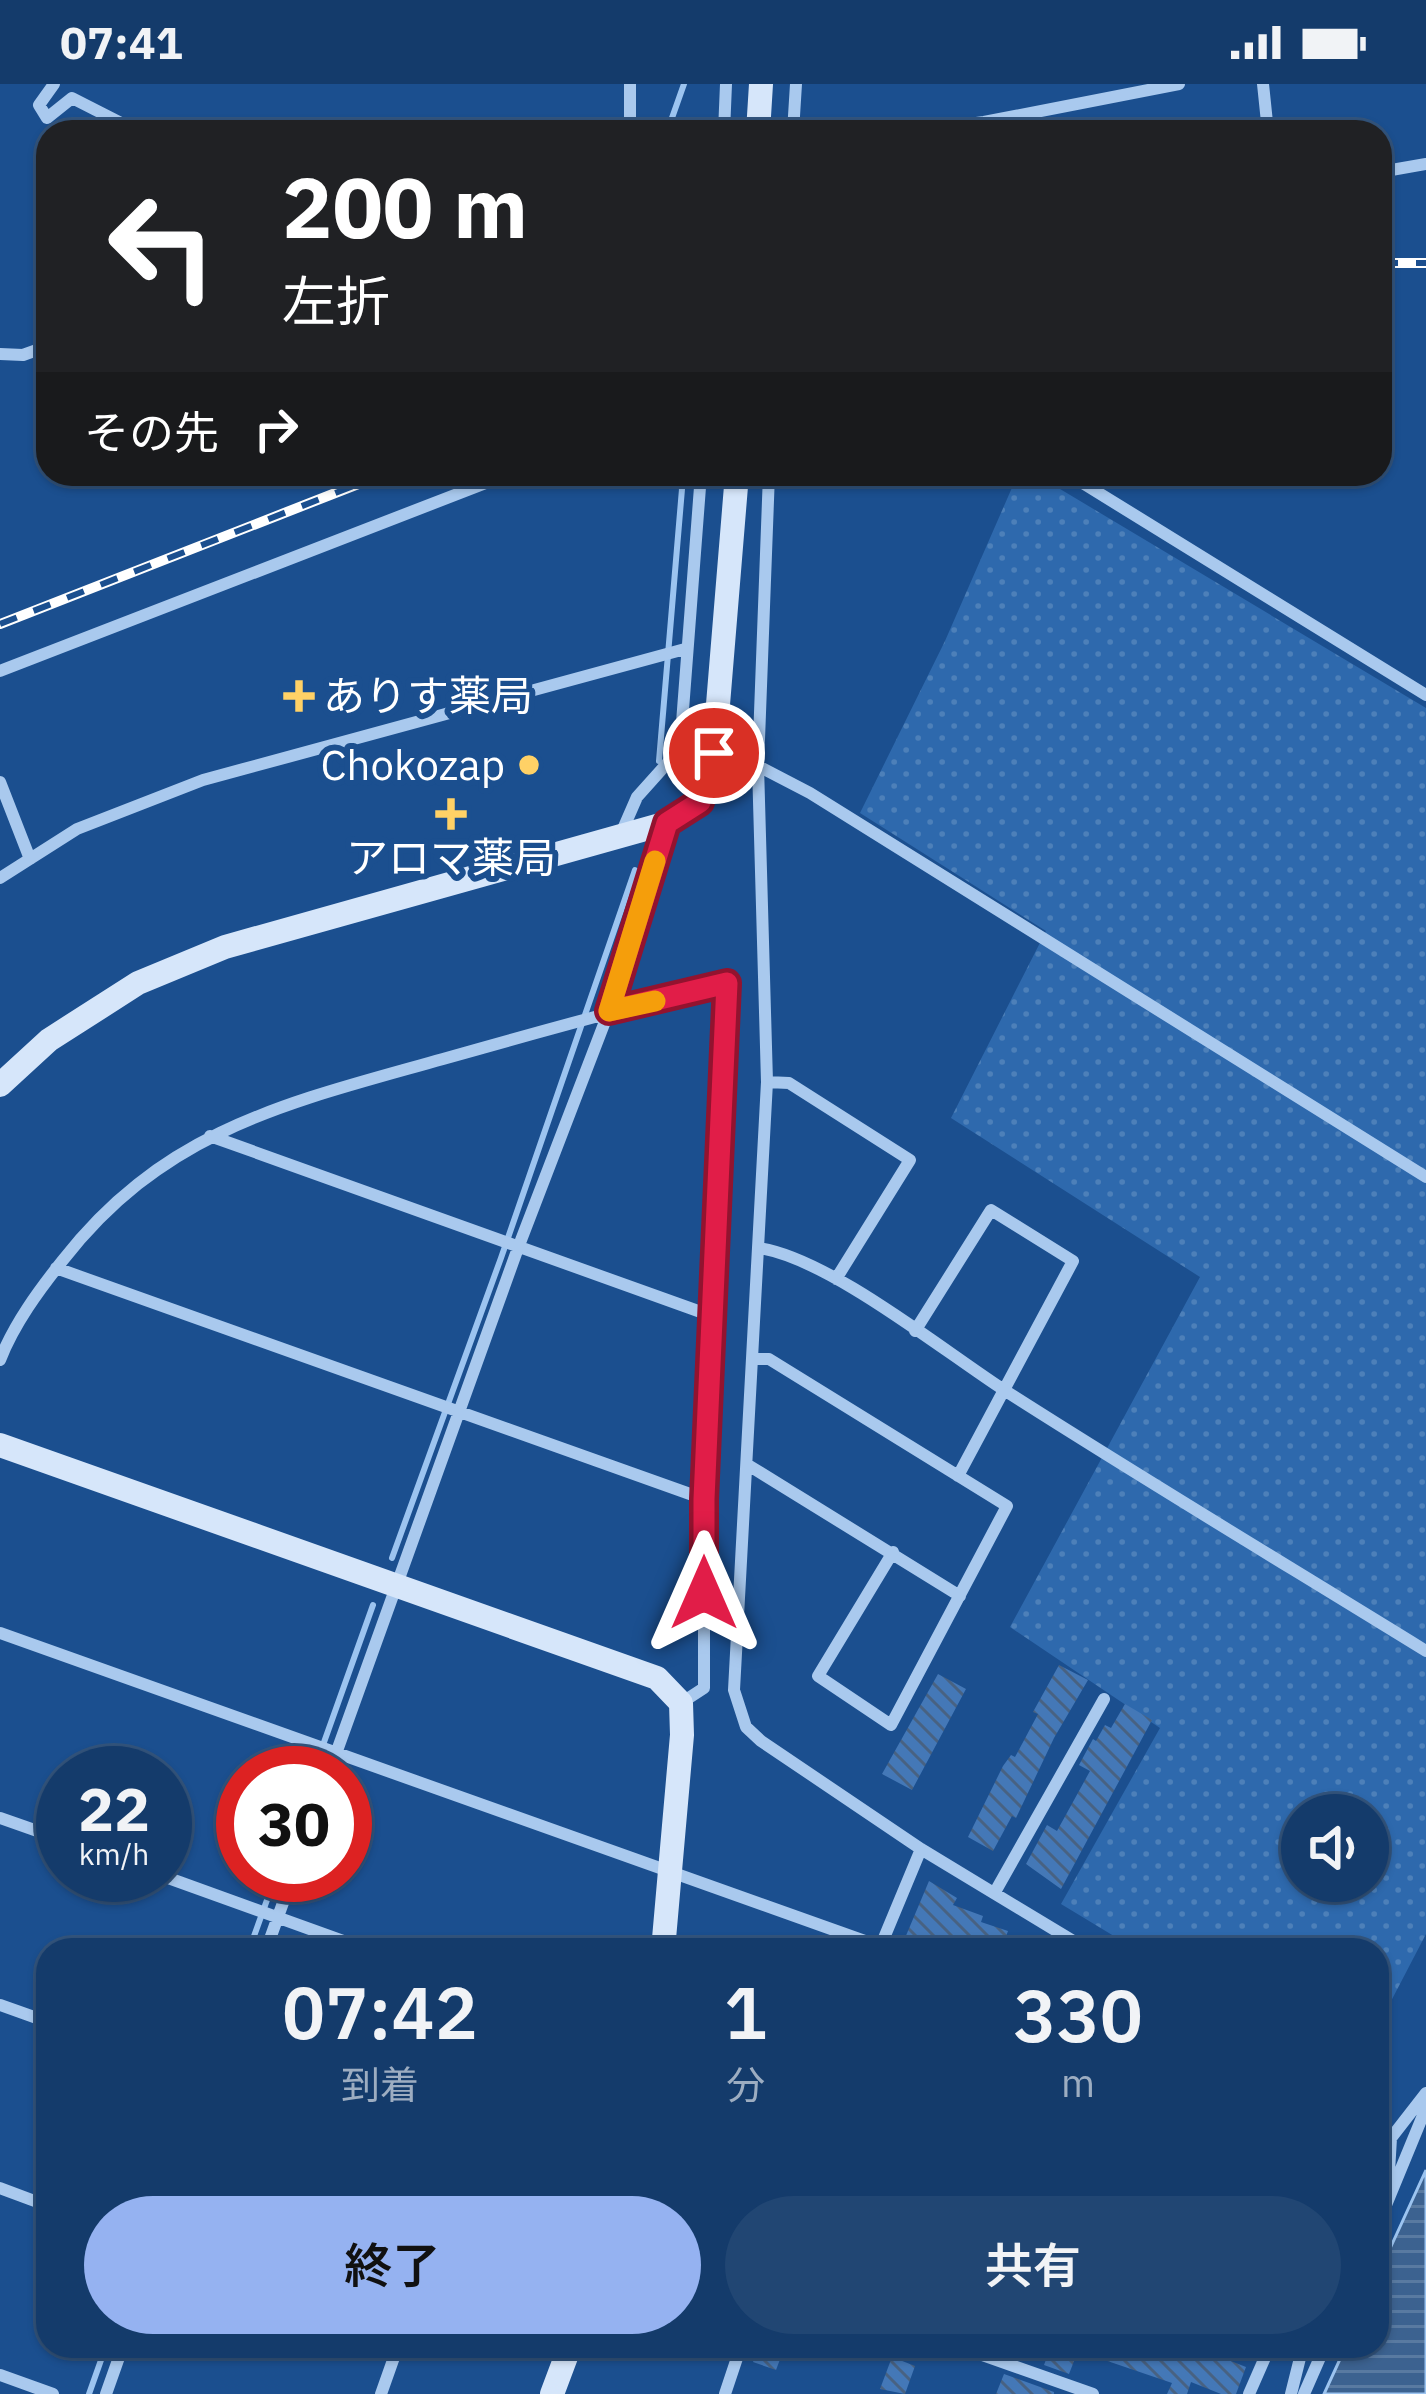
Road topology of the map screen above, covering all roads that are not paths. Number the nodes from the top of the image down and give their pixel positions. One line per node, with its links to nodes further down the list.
1 (54, 84): 8 (street)
2 (630, 84): 9 (street)
3 (727, 84): 10 (street)
4 (761, 84): 11 (street)
5 (796, 84): 12 (street)
6 (1179, 84): 13 (street)
7 (1263, 84): 14 (street)
8 (114, 120)
9 (630, 120)
10 (725, 120)
11 (759, 120)
12 (794, 120)
13 (994, 120)
14 (1267, 120)
15 (1426, 164): 16 (street)
16 (1392, 170)
17 (36, 350): 18 (street)
18 (0, 354)
19 (477, 486): 25 (street)
20 (700, 486): 24 (street)
21 (735, 486): 27 (street)
22 (769, 486): 28 (street)
23 (1087, 486): 26 (street)
24 (679, 651): 31 (street); 32 (street)
25 (0, 671)
26 (1426, 695)
27 (714, 753): 28 (street); 30 (street)
28 (758, 766): 35 (street); 38 (street)
29 (0, 782): 32 (street)
30 (667, 823): 31 (street); 34 (street)
31 (620, 836): 36 (street)
32 (30, 859): 33 (street)
33 (0, 878)
34 (609, 1011): 37 (street); 39 (street); 43 (street)
35 (767, 1082): 40 (street); 42 (street)
36 (0, 1085)
37 (211, 1136): 39 (street); 41 (street)
38 (1426, 1177)
39 (516, 1247): 43 (street); 48 (street)
40 (758, 1249): 42 (street); 45 (street)
41 (56, 1268): 46 (street); 48 (street)
42 (836, 1279): 44 (street)
43 (712, 1316): 52 (street)
44 (916, 1331): 47 (street); 47 (street)
45 (752, 1359): 50 (street); 51 (street)
46 (0, 1360)
47 (1004, 1390): 51 (street); 57 (street)
48 (456, 1412): 52 (street); 54 (street)
49 (0, 1445): 54 (street)
50 (748, 1465): 53 (street); 59 (street)
51 (958, 1476): 55 (street)
52 (704, 1499): 58 (street)
53 (893, 1552): 55 (street); 55 (street)
54 (397, 1585): 61 (street); 63 (street)
55 (960, 1596)
56 (0, 1633): 62 (street)
57 (1426, 1651)
58 (704, 1688): 59 (street); 61 (street)
59 (734, 1690): 67 (street)
60 (1104, 1699): 70 (street)
61 (681, 1702): 68 (street)
62 (316, 1746)
63 (336, 1746)
64 (372, 1766): 68 (street)
65 (0, 1817): 66 (street)
66 (36, 1830)
67 (921, 1849): 70 (street); 77 (street)
68 (669, 1873): 75 (street); 76 (street)
69 (192, 1887): 72 (street)
70 (995, 1892): 78 (street)
71 (276, 1902): 72 (street)
72 (268, 1914): 73 (street); 74 (street)
73 (267, 1938)
74 (335, 1938)
75 (663, 1938)
76 (852, 1938)
77 (887, 1938)
78 (1069, 1938)
79 (0, 2005): 80 (street)
80 (36, 2018)
81 (1426, 2093): 83 (street)
82 (1426, 2108): 85 (street)
83 (1391, 2138): 85 (street)
84 (0, 2188): 87 (street)
85 (1390, 2190): 86 (street)
86 (1389, 2193)
87 (36, 2202)
88 (120, 2358): 99 (street)
89 (394, 2358): 100 (street)
90 (566, 2358): 97 (street)
91 (737, 2358): 101 (street)
92 (991, 2358): 102 (street)
93 (1265, 2358): 103 (street)
94 (1300, 2358): 104 (street)
95 (1320, 2358): 105 (street)
96 (0, 2374): 98 (street)
97 (556, 2393)
98 (53, 2394)
99 (106, 2394)
100 (381, 2394)
101 (724, 2394)
102 (1093, 2394)
103 (1249, 2394)
104 (1291, 2394)
105 (1304, 2394)

